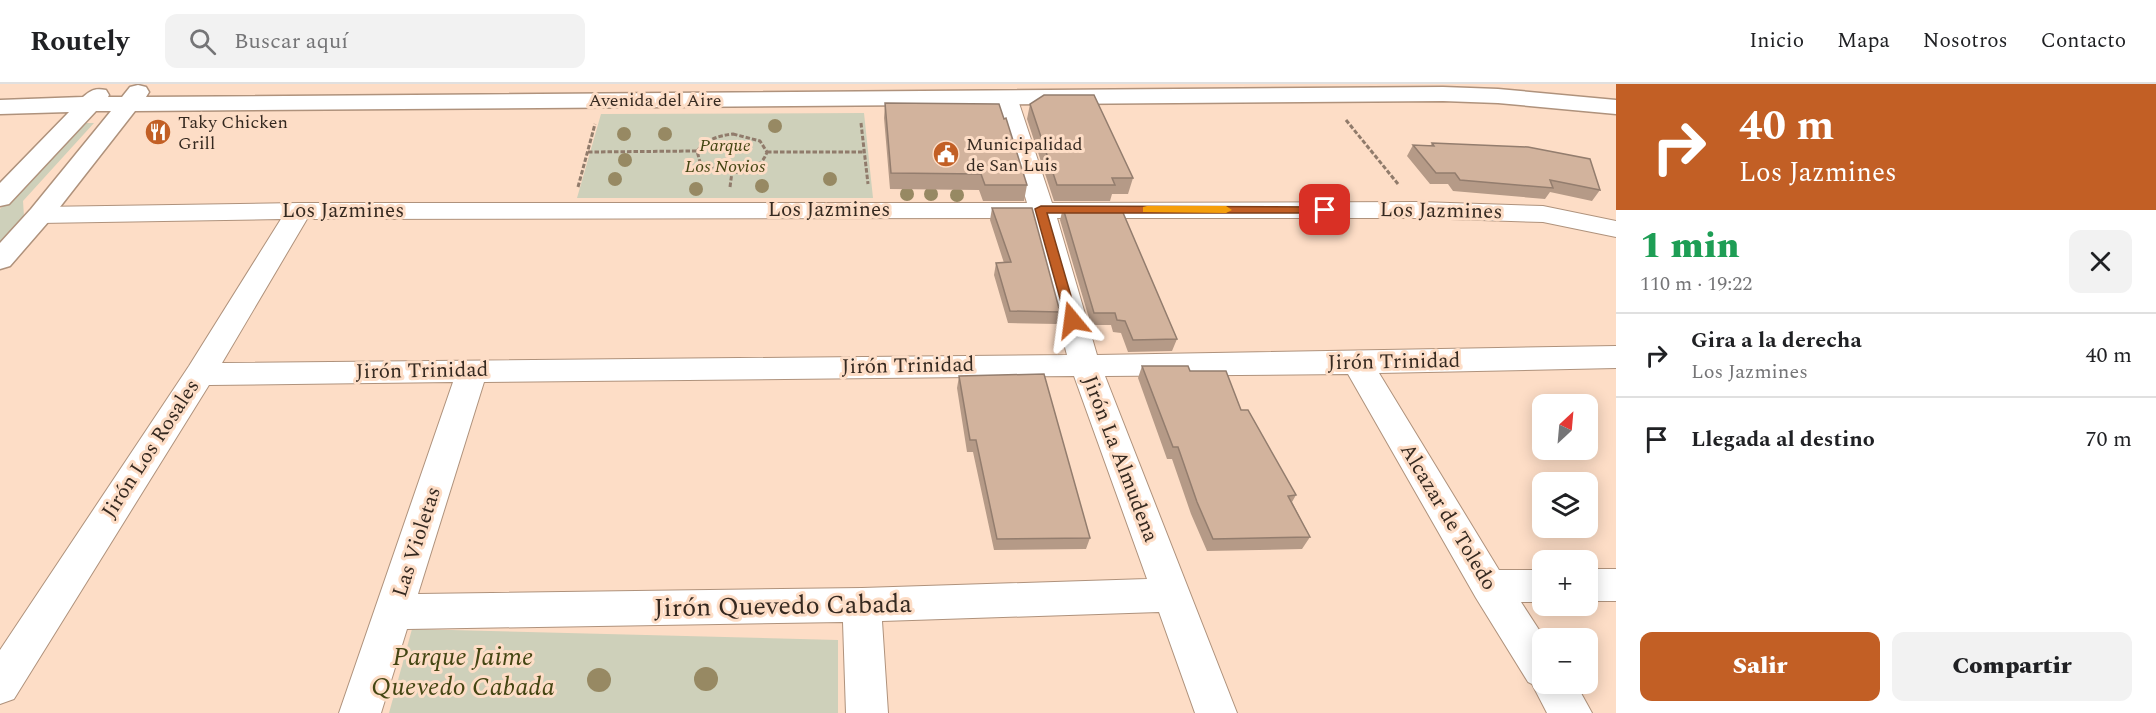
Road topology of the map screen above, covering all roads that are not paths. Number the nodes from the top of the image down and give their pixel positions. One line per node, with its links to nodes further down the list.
1 (106, 84): 10 (main road)
2 (145, 84): 11 (main road)
3 (1181, 84): 9 (main road)
4 (1555, 84): 5 (main road)
5 (1616, 89)
6 (705, 92): 8 (main road, Avenida del Aire); 11 (main road, Avenida del Aire)
7 (1498, 96): 9 (main road, Avenida del Aire); 13 (main road, Avenida del Aire); 14 (main road)
8 (1006, 97): 9 (main road, Avenida del Aire); 16 (street, Jirón La Almudena)
9 (1124, 97)
10 (89, 104): 11 (main road, Avenida del Aire); 12 (main road); 15 (main road)
11 (129, 104): 18 (main road)
12 (0, 107)
13 (1616, 107)
14 (1616, 117)
15 (0, 198)
16 (1041, 209): 17 (street, Los Jazmines); 19 (street, Los Jazmines); 23 (street, Jirón La Almudena)
17 (299, 211): 18 (street, Los Jazmines); 25 (street, Jirón Los Rosales)
18 (40, 215): 20 (main road)
19 (1616, 229)
20 (0, 260)
21 (1616, 357): 22 (street, Jirón Trinidad)
22 (1357, 363): 23 (street, Jirón Trinidad); 28 (street, Alcazar de Toledo)
23 (1085, 364): 24 (street, Jirón Trinidad); 30 (street, Jirón La Almudena)
24 (472, 370): 25 (street, Jirón Trinidad); 32 (street, Las Violetas)
25 (200, 374): 34 (street, Jirón Los Rosales)
26 (1598, 585): 27 (street)
27 (1616, 585)
28 (1489, 586): 29 (street); 33 (street, Alcazar de Toledo)
29 (1532, 586)
30 (1171, 595): 31 (street, Jirón Quevedo Cabada); 38 (street, Jirón La Almudena)
31 (862, 606): 32 (street, Jirón Quevedo Cabada); 37 (street)
32 (395, 612): 36 (street, Las Violetas)
33 (1532, 653)
34 (0, 685)
35 (1559, 694): 39 (street)
36 (360, 713)
37 (867, 713)
38 (1216, 713)
39 (1571, 713)

